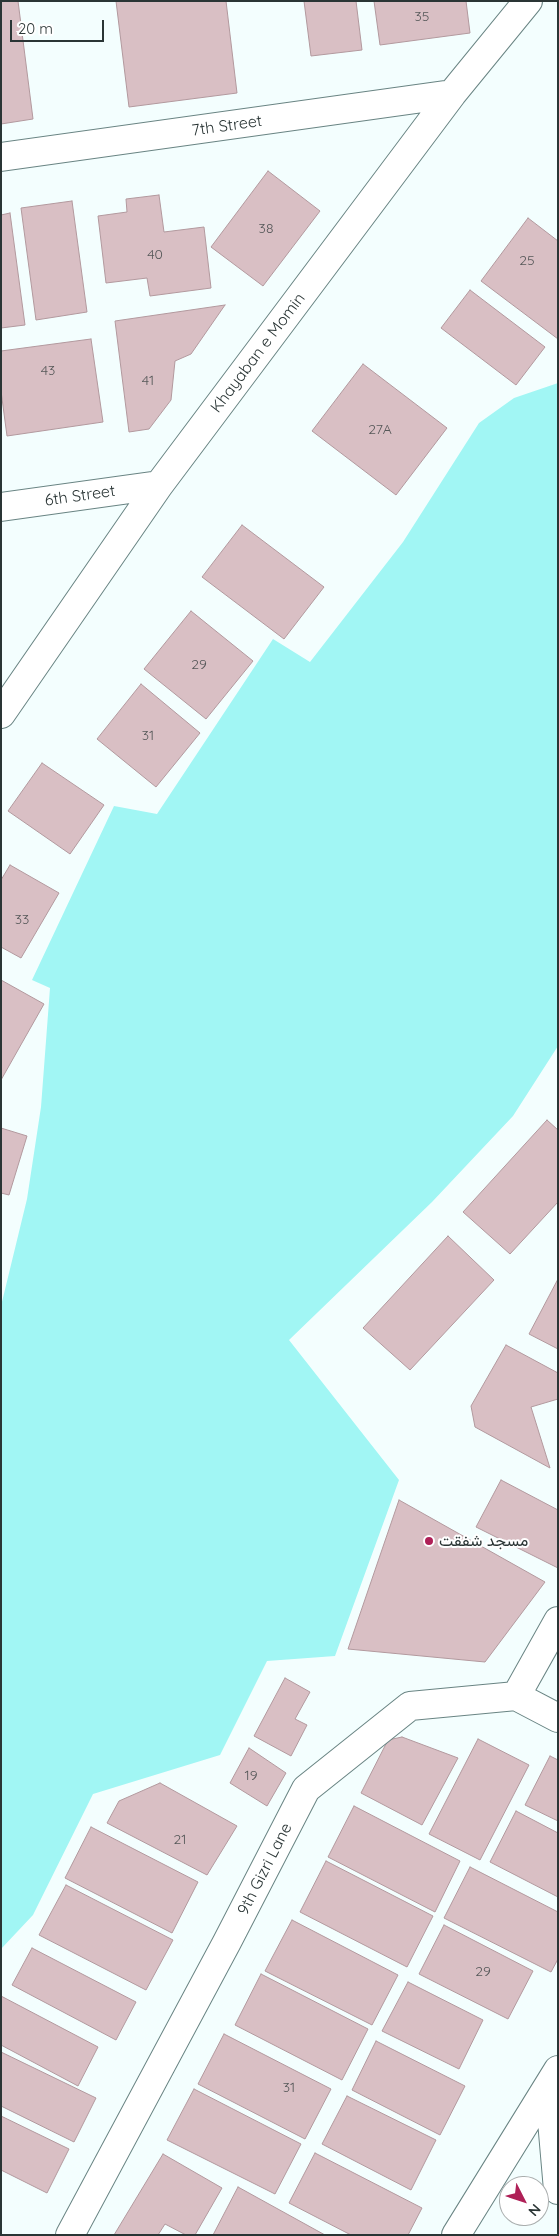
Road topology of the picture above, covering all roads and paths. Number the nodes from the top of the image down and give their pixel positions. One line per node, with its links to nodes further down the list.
1 (528, 1): 2 (street, Khayaban e Momin)
2 (452, 94): 3 (street, 7th Street); 4 (street, Khayaban e Momin)
3 (1, 157)
4 (159, 485): 5 (street, 6th Street); 6 (street, Khayaban e Momin)
5 (1, 507)
6 (1, 714)
7 (558, 1621): 8 (street)
8 (516, 1696): 9 (street); 12 (street, 9th Gizri Lane)
9 (558, 1718)
10 (555, 2083): 11 (street); 13 (street)
11 (558, 2190)
12 (70, 2235)
13 (456, 2235)

